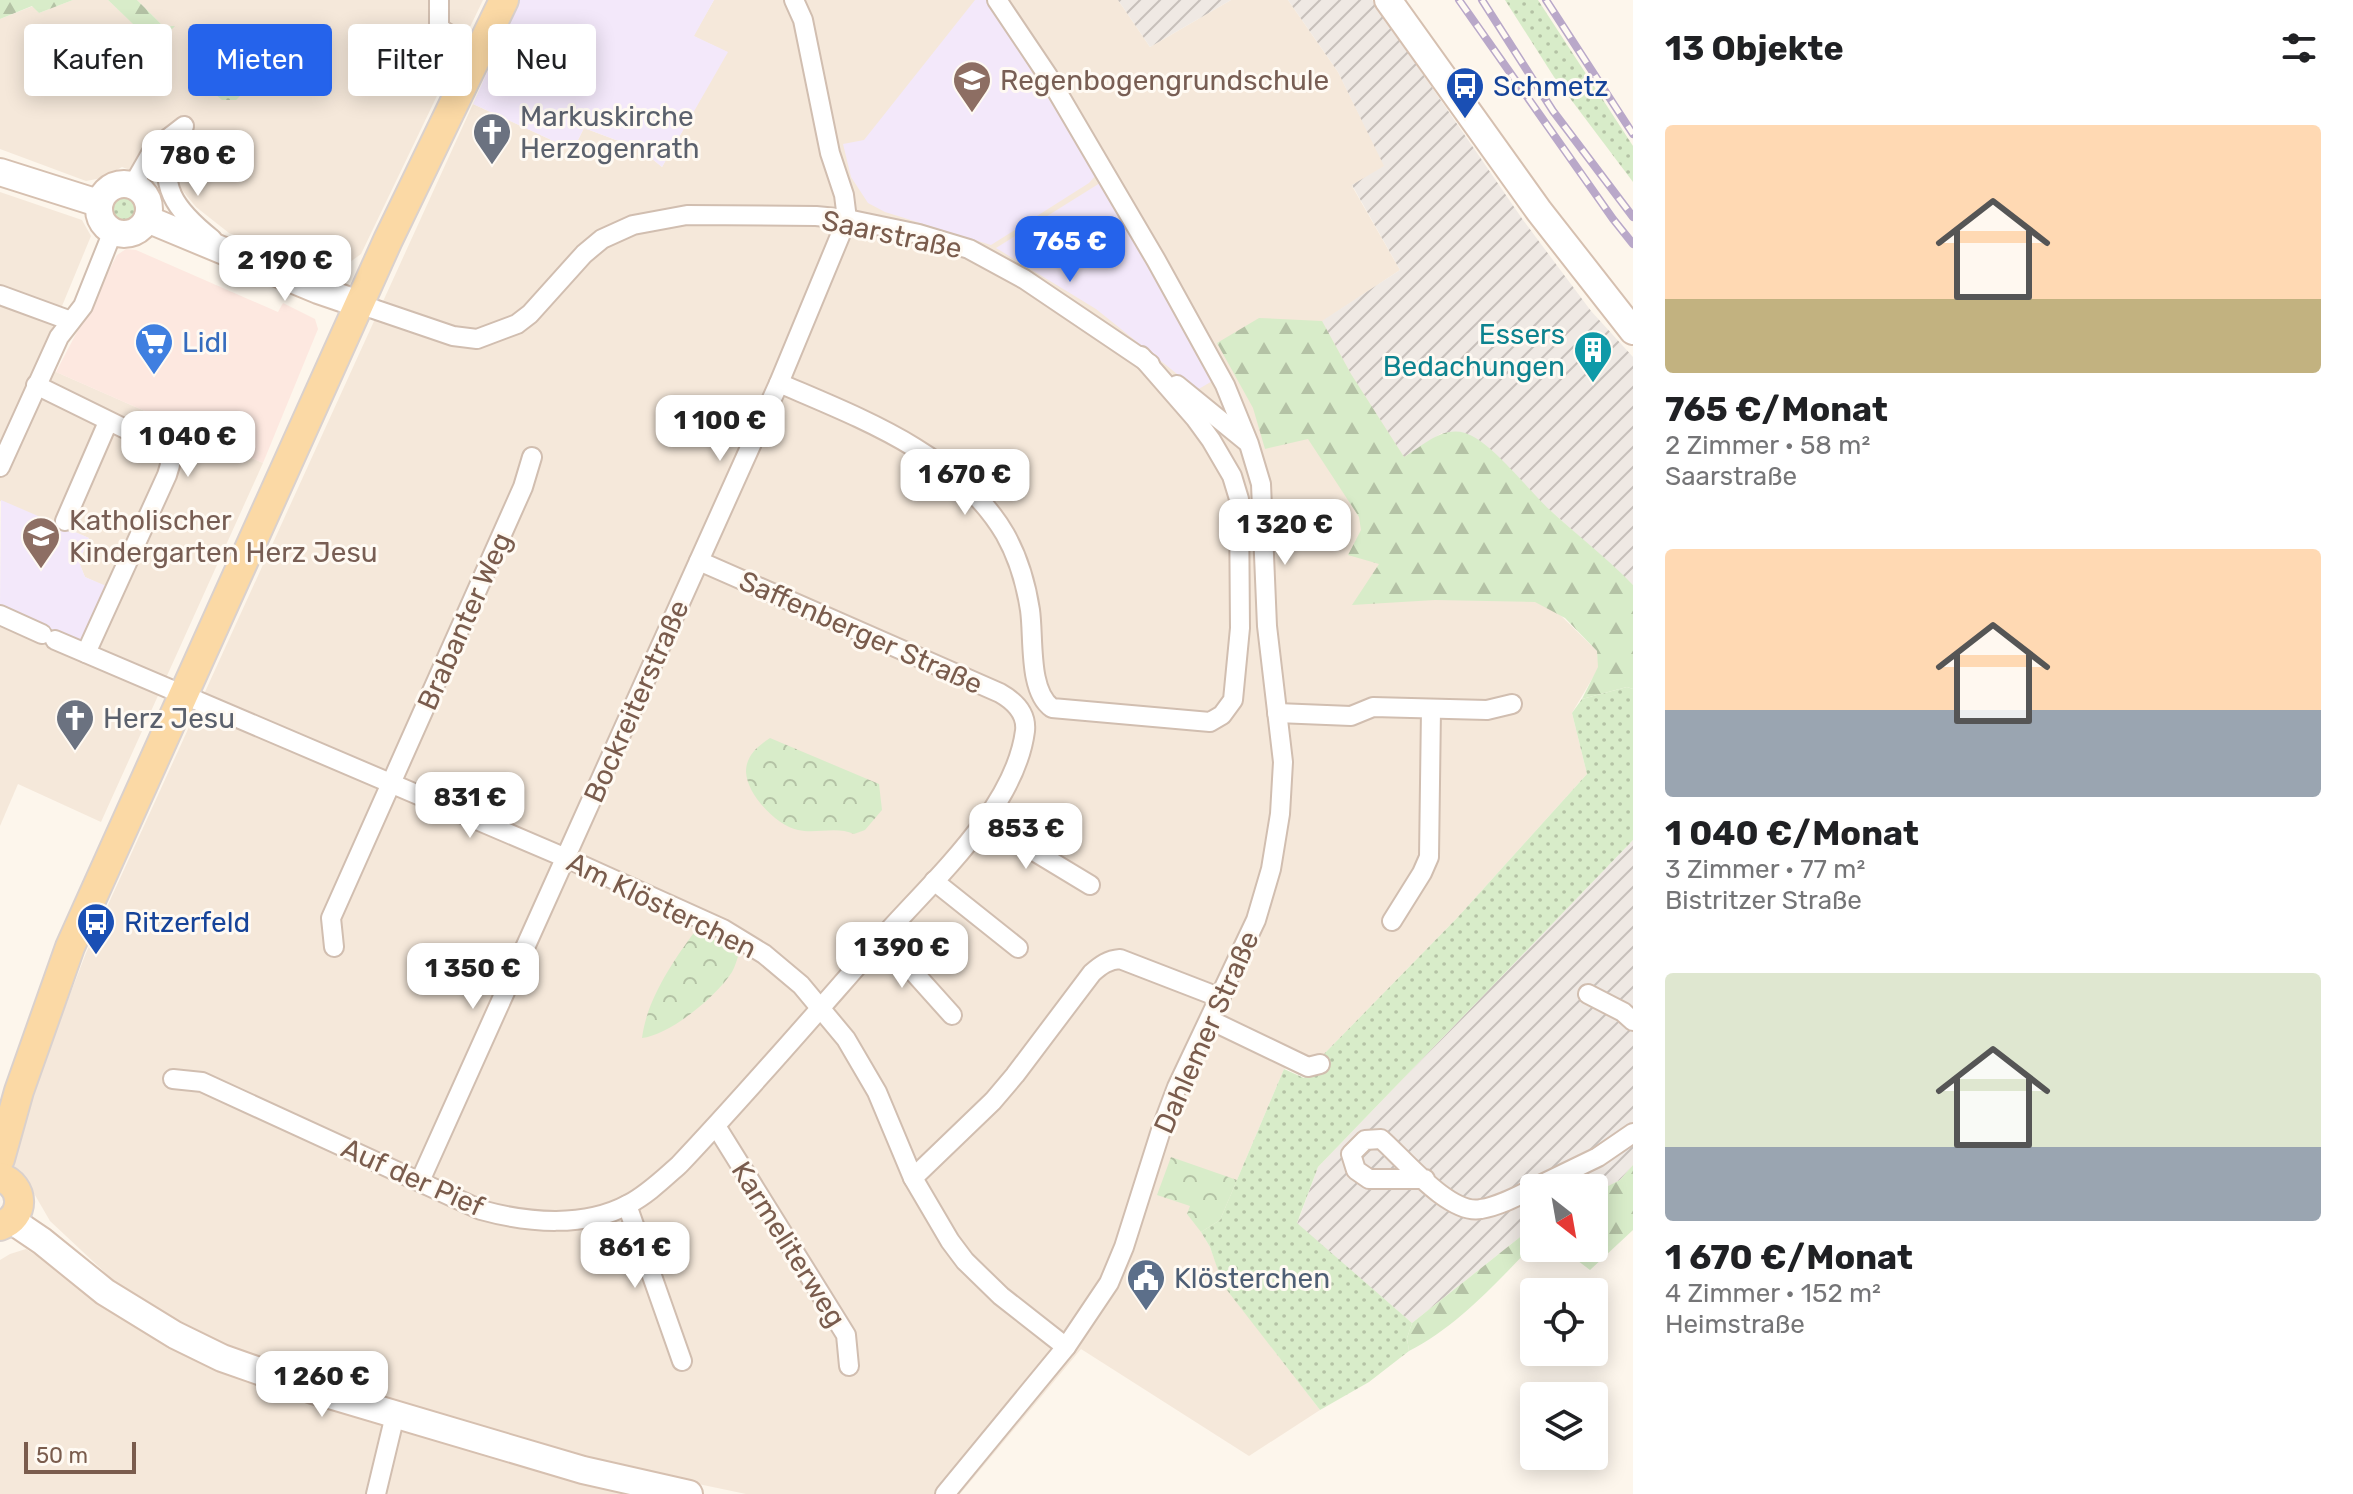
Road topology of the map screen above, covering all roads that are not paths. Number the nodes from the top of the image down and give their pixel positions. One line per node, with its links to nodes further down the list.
1 (439, 0): 6 (street)
2 (504, 0): 6 (main road)
3 (794, 0): 11 (street)
4 (997, 0): 22 (street)
5 (1388, 0): 17 (main road)
6 (478, 52): 15 (main road)
7 (0, 172): 9 (main road)
8 (133, 185): 9 (main road); 10 (main road); 13 (street)
9 (98, 203): 12 (main road)
10 (147, 219): 12 (main road); 13 (main road)
11 (847, 219): 15 (street, Saarstraße); 18 (street, Saarstraße); 19 (street, Bockreiterstraße)
12 (113, 231): 16 (street)
13 (230, 253): 15 (main road)
14 (0, 295): 16 (street)
15 (359, 304): 29 (main road)
16 (71, 321): 20 (street)
17 (1633, 331)
18 (1141, 356): 19 (street); 22 (street, Saarstraße)
19 (779, 383): 26 (street, Bockreiterstraße)
20 (36, 385): 21 (street); 24 (street)
21 (108, 422): 25 (street); 28 (street)
22 (1249, 444): 31 (street)
23 (532, 457): 34 (street, Brabanter Weg)
24 (0, 467)
25 (65, 521)
26 (699, 561): 32 (street, Saffenberger Straße); 36 (street, Bockreiterstraße)
27 (0, 615): 28 (street, Am Klösterchen)
28 (86, 653): 29 (street, Am Klösterchen)
29 (184, 696): 34 (street, Am Klösterchen); 53 (main road)
30 (1512, 704): 33 (street)
31 (1276, 707): 33 (street); 44 (street, Dahlemer Straße)
32 (1019, 708): 35 (street, Auf der Pief)
33 (1431, 709): 39 (street)
34 (391, 783): 36 (street, Am Klösterchen); 41 (street, Brabanter Weg)
35 (984, 821): 37 (street, Auf der Pief); 38 (street)
36 (566, 858): 45 (street, Am Klösterchen); 58 (street, Bockreiterstraße)
37 (934, 881): 40 (street, Auf der Pief); 42 (street)
38 (1090, 885)
39 (1392, 921)
40 (882, 937): 45 (street, Auf der Pief); 46 (street)
41 (334, 947)
42 (1018, 948)
43 (1588, 994): 48 (street)
44 (1221, 998): 47 (street, Dahlemer Straße); 56 (street)
45 (822, 1008): 51 (street, Auf der Pief); 56 (street, Am Klösterchen)
46 (952, 1015)
47 (1210, 1020): 49 (street); 62 (street, Dahlemer Straße)
48 (1633, 1021)
49 (1320, 1064)
50 (173, 1079): 58 (street, Auf der Pief)
51 (716, 1126): 60 (street, Auf der Pief); 64 (street, Karmeliterweg)
52 (1633, 1133): 54 (street)
53 (0, 1159)
54 (1563, 1174)
55 (0, 1177): 61 (main road)
56 (913, 1178): 62 (street, Am Klösterchen)
57 (1425, 1179): 59 (street)
58 (420, 1181): 60 (street, Auf der Pief)
59 (1520, 1194)
60 (627, 1205): 63 (street)
61 (6, 1223): 65 (main road)
62 (1066, 1347): 68 (street, Dahlemer Straße)
63 (682, 1361)
64 (849, 1366)
65 (395, 1415): 66 (street); 67 (main road)
66 (376, 1494)
67 (689, 1494)
68 (945, 1494)

